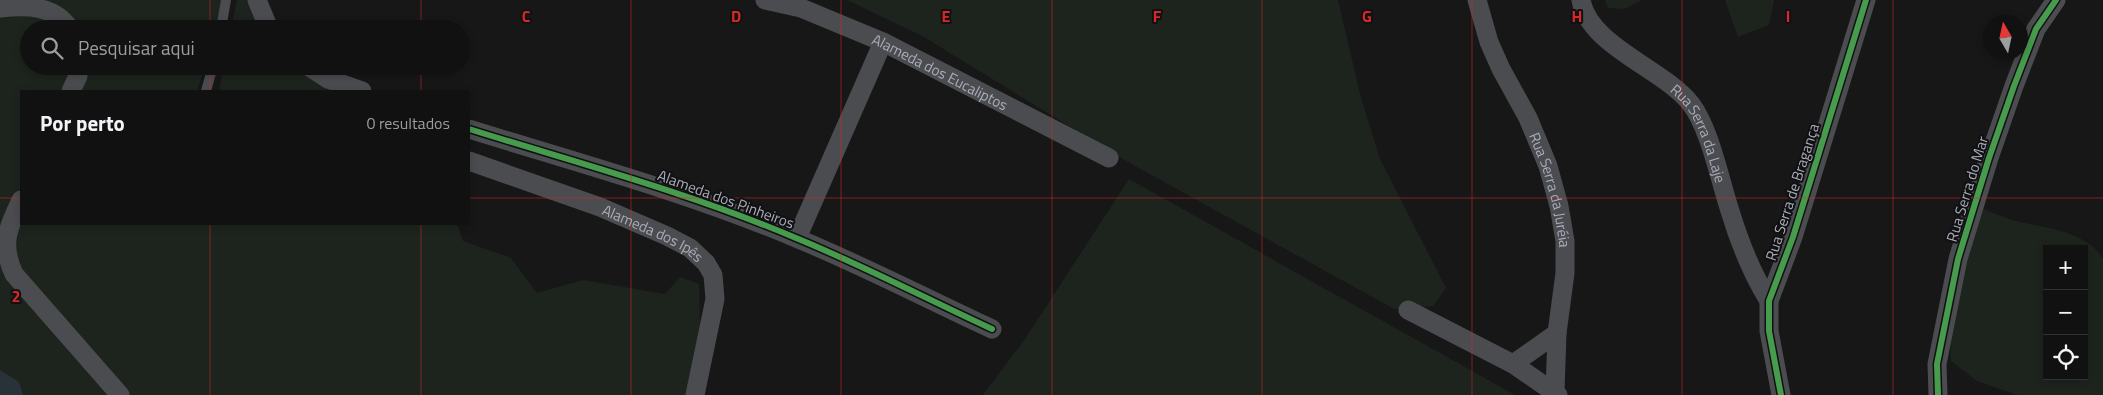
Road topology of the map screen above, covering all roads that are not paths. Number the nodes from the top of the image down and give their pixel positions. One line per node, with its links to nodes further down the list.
1 (226, 0): 10 (lane)
2 (257, 0): 11 (street)
3 (765, 0): 12 (street, Alameda dos Eucaliptos)
4 (1477, 0): 29 (street, Rua Serra da Juréia)
5 (1581, 0): 26 (street, Rua Serra da Laje)
6 (1866, 0): 26 (street, Rua Serra de Bragança)
7 (2056, 0): 35 (street, Rua Serra do Mar)
8 (0, 8): 9 (street)
9 (64, 20)
10 (223, 20)
11 (265, 20)
12 (883, 42): 22 (street, Alameda dos Eucaliptos); 25 (street)
13 (78, 75): 17 (street)
14 (210, 75): 18 (lane)
15 (322, 75): 16 (street)
16 (328, 79): 19 (street); 20 (street)
17 (71, 90)
18 (206, 90)
19 (342, 90)
20 (359, 90)
21 (470, 129): 25 (street, Alameda dos Pinheiros)
22 (1109, 158)
23 (470, 161): 33 (street, Alameda dos Ipês)
24 (20, 202): 32 (street)
25 (797, 238): 28 (street, Alameda dos Pinheiros)
26 (1769, 301): 34 (street, Rua Serra de Bragança)
27 (1408, 310): 30 (street)
28 (992, 329)
29 (1557, 332): 30 (street); 31 (street, Rua Serra da Juréia)
30 (1513, 364): 31 (street)
31 (1556, 394)
32 (120, 395)
33 (695, 395)
34 (1781, 395)
35 (1938, 395)

